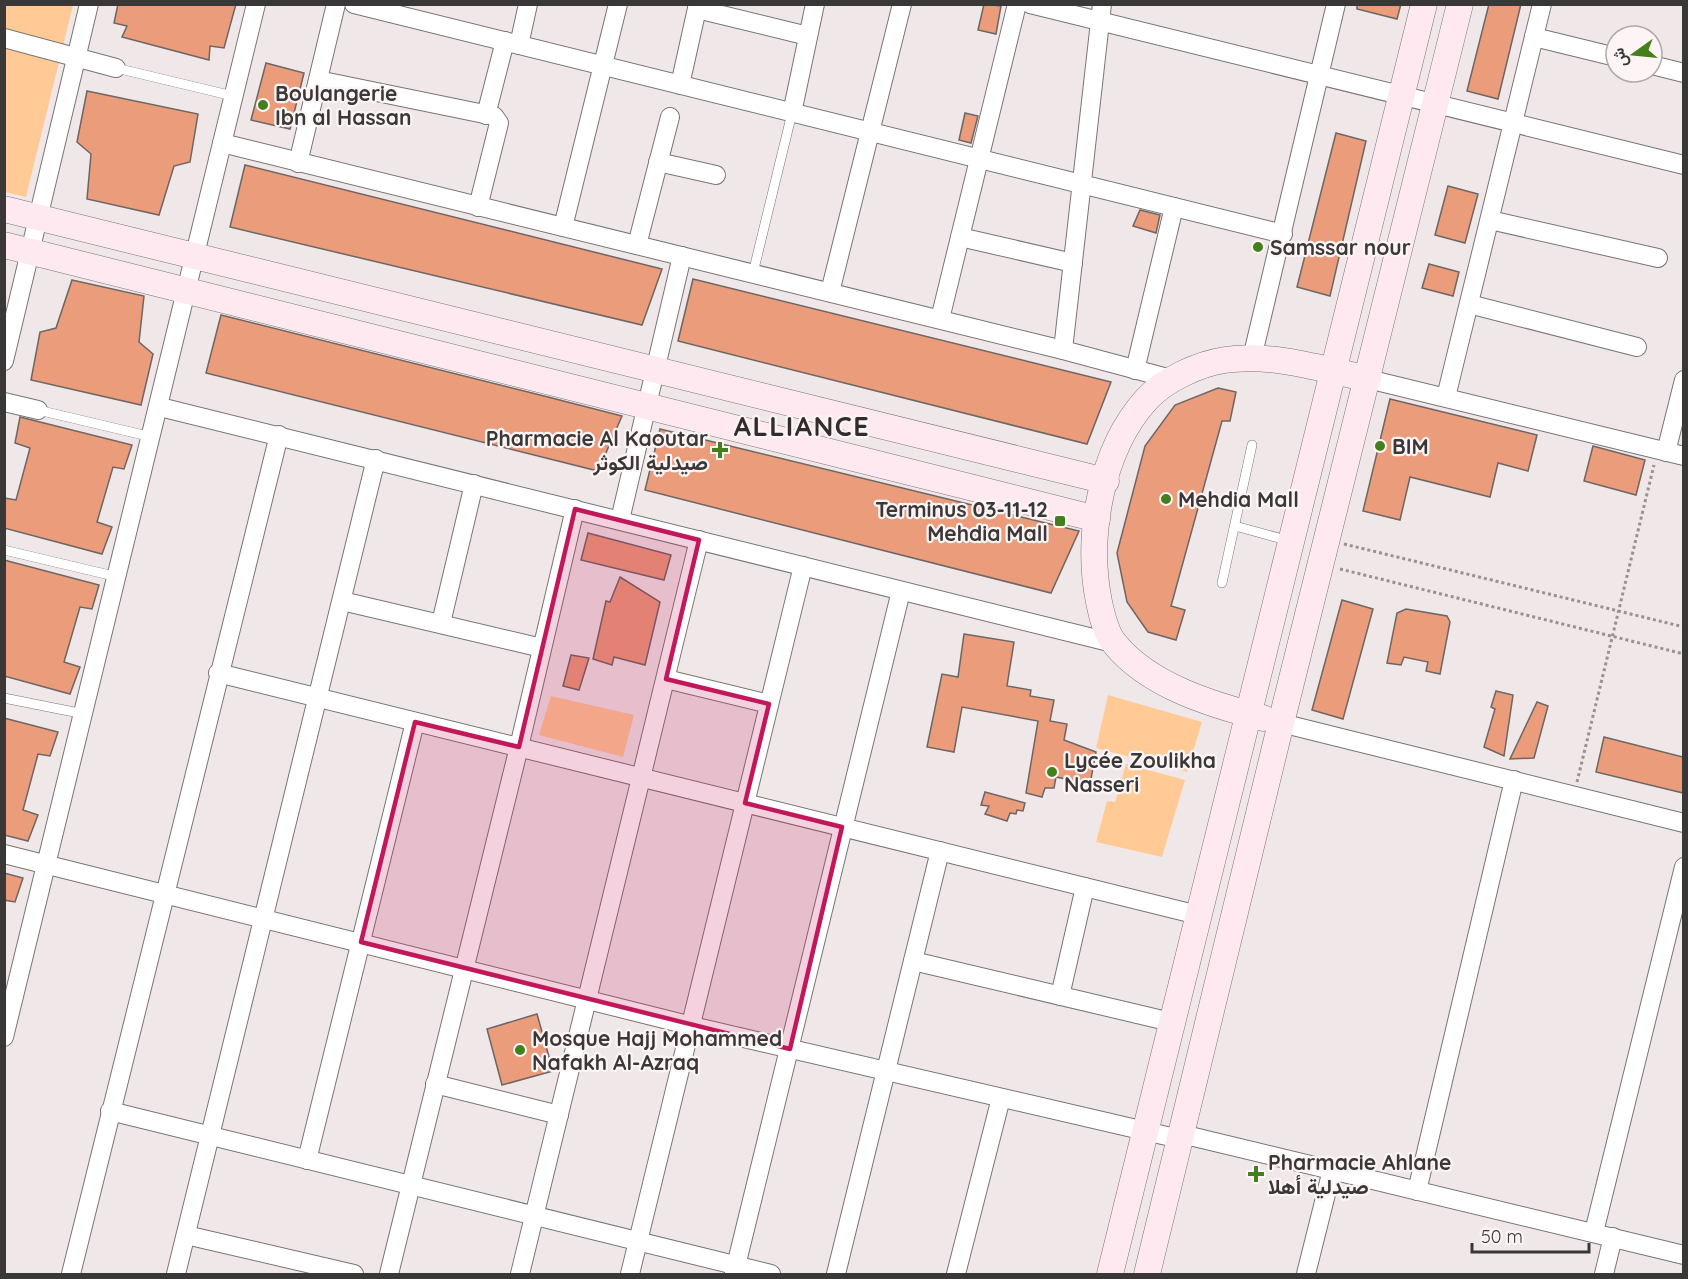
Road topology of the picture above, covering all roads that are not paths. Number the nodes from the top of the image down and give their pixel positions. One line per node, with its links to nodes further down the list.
1 (89, 4): 22 (street)
2 (256, 4): 30 (street)
3 (336, 4): 28 (street)
4 (354, 4): 20 (street)
5 (528, 4): 20 (street)
6 (618, 4): 23 (street)
7 (815, 4): 17 (street)
8 (902, 4): 37 (street)
9 (1017, 4): 39 (street)
10 (1030, 4): 16 (street)
11 (1336, 4): 27 (street)
12 (1424, 4): 31 (street)
13 (1460, 4): 32 (street)
14 (1542, 4): 18 (street)
15 (698, 7): 17 (street); 29 (street)
16 (1101, 13): 27 (street); 44 (street)
17 (808, 36): 33 (street)
18 (1534, 37): 21 (street); 36 (street)
19 (4, 38): 22 (street)
20 (512, 43): 23 (street); 34 (street)
21 (1604, 54)
22 (77, 57): 24 (street); 48 (street)
23 (603, 65): 29 (street); 50 (street)
24 (116, 68): 30 (lane)
25 (1664, 68): 26 (street)
26 (1683, 73)
27 (1320, 75): 31 (street); 51 (street)
28 (318, 80): 34 (street); 41 (street)
29 (680, 85): 33 (street)
30 (233, 96): 38 (street)
31 (1400, 96): 32 (street); 71 (street)
32 (1435, 105): 36 (street); 72 (street)
33 (792, 113): 37 (street); 60 (lane)
34 (486, 115): 45 (street)
35 (670, 117): 40 (street)
36 (1513, 123): 42 (street); 49 (street)
37 (870, 132): 39 (street); 62 (street)
38 (222, 143): 41 (street); 57 (street)
39 (978, 159): 44 (street); 52 (street)
40 (658, 162): 43 (street); 54 (street)
41 (298, 163): 45 (street)
42 (1683, 165)
43 (716, 175)
44 (1084, 185): 46 (street); 59 (street)
45 (478, 207): 50 (street)
46 (1174, 207): 51 (street); 70 (street)
47 (4, 209): 48 (street)
48 (38, 218): 55 (street); 57 (street)
49 (1490, 220): 58 (street); 63 (street)
50 (563, 227): 54 (street)
51 (1283, 234): 67 (street)
52 (960, 237): 59 (street); 64 (street)
53 (4, 245): 55 (street)
54 (638, 245): 56 (street)
55 (30, 251): 61 (street); 68 (street)
56 (682, 256): 60 (street); 69 (street)
57 (195, 258): 61 (street); 69 (street)
58 (1658, 258)
59 (1073, 263): 66 (street)
60 (753, 273): 62 (street)
61 (188, 290): 77 (street); 78 (street)
62 (830, 292): 64 (street)
63 (1469, 304): 65 (street); 75 (street)
64 (940, 319): 66 (street)
65 (1637, 347)
66 (1063, 350): 70 (street)
67 (1252, 358): 71 (street); 73 (street)
68 (4, 361)
69 (655, 370): 77 (street); 85 (street)
70 (1135, 370): 73 (street)
71 (1333, 371): 72 (street); 92 (street)
72 (1368, 379): 75 (street); 110 (street)
73 (1171, 380): 85 (street)
74 (1683, 380): 83 (street)
75 (1446, 398): 83 (street)
76 (4, 402): 79 (street)
77 (647, 406): 88 (street); 89 (street)
78 (160, 407): 80 (street); 81 (street)
79 (38, 410): 81 (lane)
80 (279, 435): 84 (street); 102 (street)
81 (152, 437): 95 (street)
82 (1252, 445): 90 (lane)
83 (1669, 452)
84 (376, 459): 86 (street); 98 (street)
85 (1106, 481): 88 (street)
86 (474, 484): 87 (street); 99 (street)
87 (575, 509): 89 (street); 101 (street)
88 (1097, 519): 100 (street)
89 (620, 520): 91 (street)
90 (1234, 526): 92 (lane); 96 (lane)
91 (699, 540): 94 (street); 103 (street)
92 (1290, 541): 108 (street)
93 (4, 550): 95 (lane)
94 (804, 566): 97 (street); 106 (street)
95 (118, 577): 107 (street)
96 (1222, 583)
97 (901, 591): 100 (street); 116 (street)
98 (342, 601): 99 (street); 104 (street)
99 (441, 623): 101 (street)
100 (1113, 643): 108 (street)
101 (543, 648): 111 (street)
102 (218, 673): 104 (street); 122 (street)
103 (666, 679): 106 (street); 112 (street)
104 (317, 697): 109 (street); 124 (street)
105 (4, 698): 107 (lane)
106 (769, 704): 114 (street)
107 (84, 714): 119 (street)
108 (1246, 714): 110 (street); 123 (street)
109 (415, 722): 111 (street); 125 (street)
110 (1281, 723): 113 (street); 142 (street)
111 (519, 747): 112 (street); 127 (street)
112 (642, 777): 114 (street); 129 (street)
113 (1514, 780): 115 (street); 146 (street)
114 (746, 803): 116 (street); 132 (street)
115 (1683, 823)
116 (842, 827): 117 (street); 134 (street)
117 (940, 851): 121 (street); 126 (street)
118 (4, 854): 119 (street)
119 (47, 864): 122 (street); 130 (street)
120 (1683, 867): 148 (street)
121 (1085, 887): 123 (street); 128 (street)
122 (164, 892): 124 (street); 138 (street)
123 (1197, 915): 131 (street)
124 (262, 917): 125 (street); 141 (street)
125 (361, 942): 127 (street); 143 (street)
126 (914, 961): 128 (street); 135 (street)
127 (463, 967): 129 (street); 136 (street)
128 (1060, 996): 131 (street)
129 (587, 998): 132 (street); 139 (street)
130 (8, 1011): 133 (street)
131 (1171, 1022): 140 (street)
132 (692, 1026): 134 (street); 151 (street)
133 (4, 1037)
134 (789, 1049): 135 (street); 153 (street)
135 (887, 1072): 137 (street); 161 (street)
136 (435, 1084): 139 (street); 145 (street)
137 (1001, 1098): 140 (street); 162 (street)
138 (110, 1111): 141 (street); 154 (street)
139 (559, 1114): 147 (street)
140 (1145, 1130): 142 (street); 163 (street)
141 (209, 1136): 143 (street); 149 (street)
142 (1180, 1137): 144 (street); 164 (street)
143 (307, 1161): 145 (street)
144 (1332, 1170): 146 (street); 165 (street)
145 (410, 1186): 147 (street); 157 (street)
146 (1417, 1191): 148 (street)
147 (534, 1216): 151 (street); 158 (street)
148 (1594, 1232): 150 (street)
149 (186, 1235): 155 (street); 156 (street)
150 (1613, 1237): 152 (street); 166 (street)
151 (637, 1242): 153 (street); 159 (street)
152 (1683, 1255)
153 (735, 1270): 160 (street)
154 (71, 1275)
155 (176, 1275)
156 (354, 1275)
157 (389, 1275)
158 (520, 1275)
159 (630, 1275)
160 (771, 1275)
161 (836, 1275)
162 (956, 1275)
163 (1110, 1275)
164 (1148, 1275)
165 (1306, 1275)
166 (1604, 1275)

